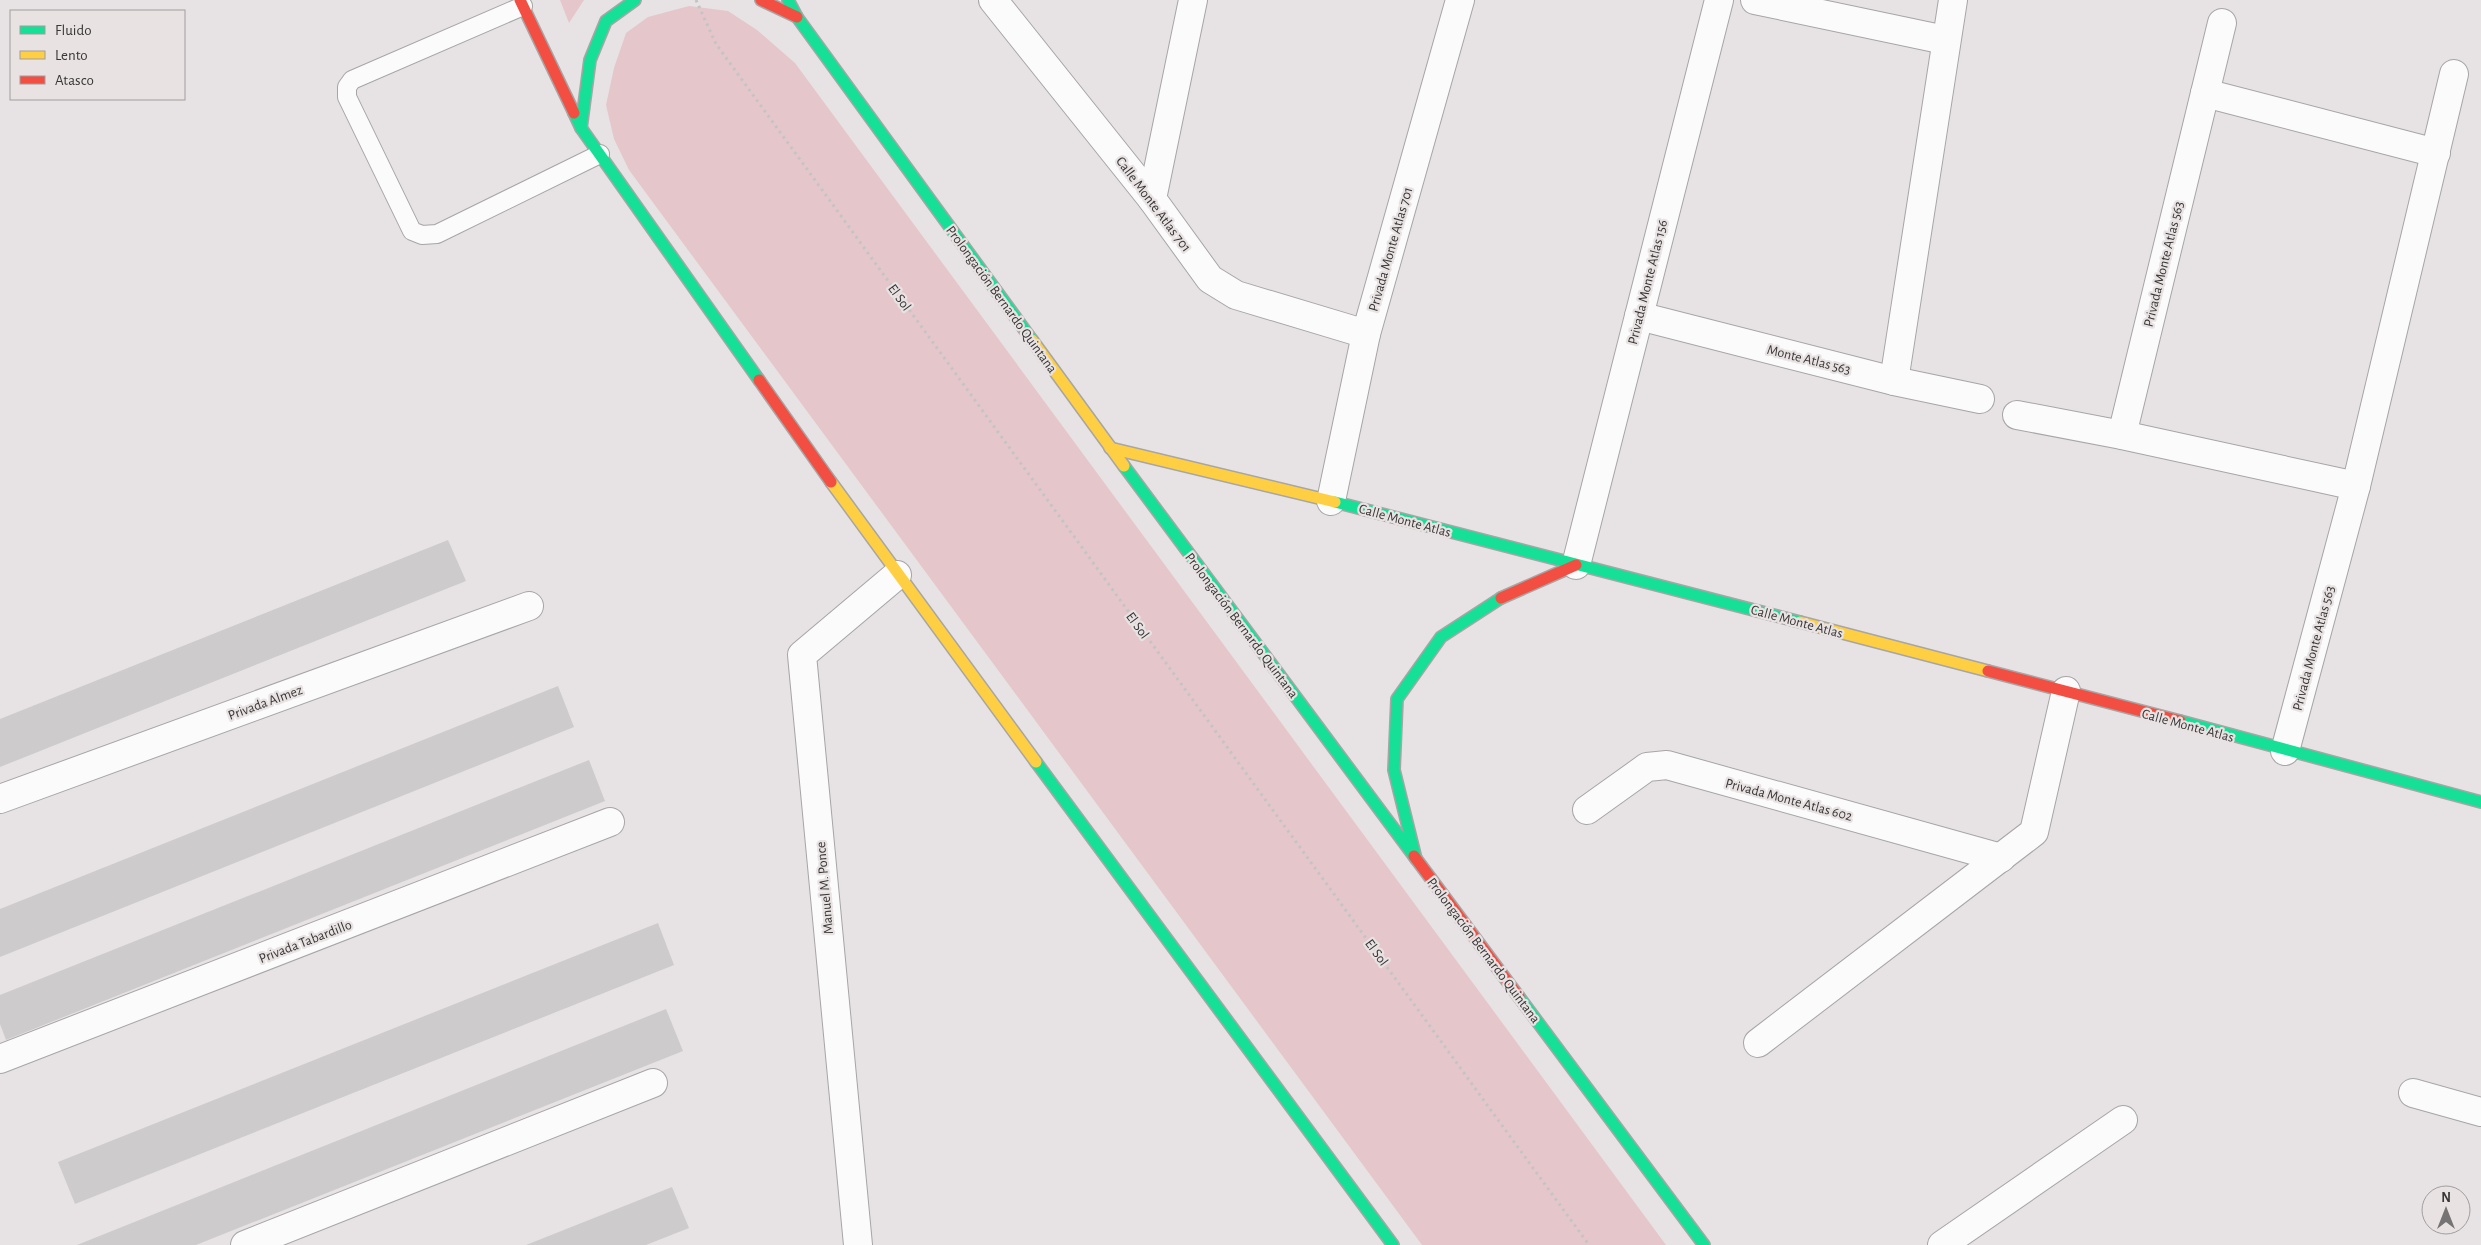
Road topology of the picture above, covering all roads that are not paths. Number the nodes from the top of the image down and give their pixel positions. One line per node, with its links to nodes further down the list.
1 (635, 0): 16 (main road)
2 (761, 0): 11 (main road)
3 (788, 0): 11 (main road, Prolongación Bernardo Quintana)
4 (993, 0): 19 (street, Calle Monte Atlas 701)
5 (1193, 0): 19 (street)
6 (1460, 0): 21 (street, Privada Monte Atlas 701)
7 (1719, 0): 20 (street, Privada Monte Atlas 156)
8 (1755, 0): 13 (street)
9 (1953, 0): 13 (street)
10 (522, 3): 16 (main road); 18 (lane)
11 (797, 16): 26 (main road, Prolongación Bernardo Quintana)
12 (2222, 23): 15 (street, Privada Monte Atlas 563)
13 (1945, 40): 22 (street)
14 (2454, 74): 17 (street, Privada Monte Atlas 563)
15 (2205, 93): 17 (street); 25 (street, Privada Monte Atlas 563)
16 (581, 128): 18 (main road)
17 (2436, 153): 27 (street, Privada Monte Atlas 563)
18 (600, 154): 30 (main road)
19 (1152, 199): 21 (street, Calle Monte Atlas 701)
20 (1639, 316): 22 (street, Monte Atlas 563); 29 (street, Privada Monte Atlas 156)
21 (1366, 334): 28 (street, Privada Monte Atlas 701)
22 (1894, 381): 23 (street, Monte Atlas 563)
23 (1980, 399)
24 (2017, 415): 25 (street)
25 (2122, 434): 27 (street)
26 (1110, 448): 28 (main road, Calle Monte Atlas); 39 (main road, Prolongación Bernardo Quintana)
27 (2356, 486): 33 (street, Privada Monte Atlas 563)
28 (1331, 501): 29 (main road, Calle Monte Atlas)
29 (1576, 565): 32 (main road, Calle Monte Atlas); 39 (main road)
30 (897, 575): 47 (street, Manuel M. Ponce); 48 (main road)
31 (529, 606): 34 (street, Privada Almez)
32 (2066, 691): 33 (main road, Calle Monte Atlas); 38 (street)
33 (2285, 751): 35 (main road, Calle Monte Atlas)
34 (0, 799)
35 (2481, 802)
36 (1587, 810): 38 (street, Privada Monte Atlas 602)
37 (610, 822): 41 (street, Privada Tabardillo)
38 (2002, 858): 40 (street)
39 (1416, 859): 49 (main road, Prolongación Bernardo Quintana)
40 (1758, 1044)
41 (0, 1059)
42 (653, 1083): 46 (street)
43 (2413, 1093): 44 (street)
44 (2481, 1112)
45 (2123, 1120): 50 (street)
46 (245, 1245)
47 (858, 1245)
48 (1393, 1245)
49 (1704, 1245)
50 (1942, 1245)

